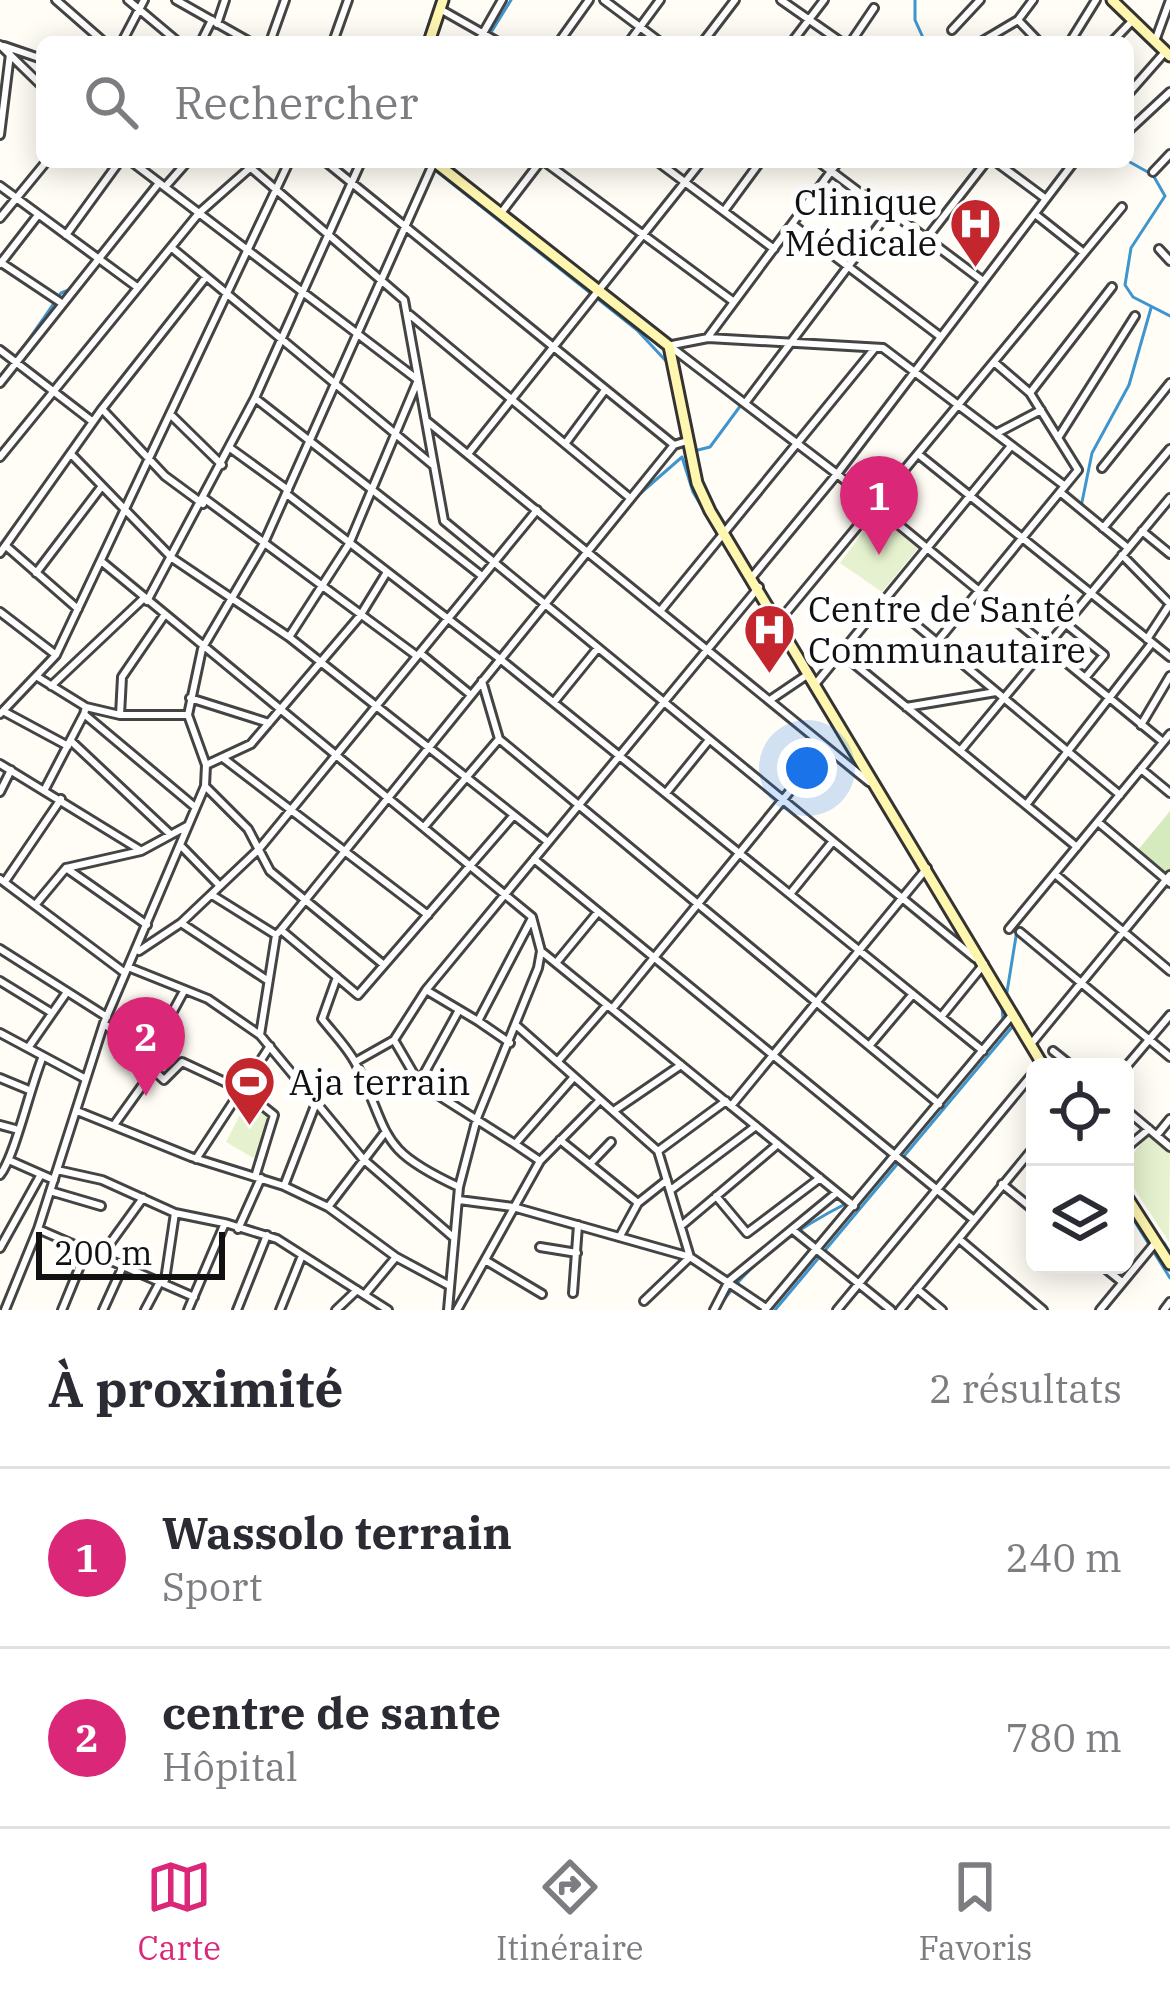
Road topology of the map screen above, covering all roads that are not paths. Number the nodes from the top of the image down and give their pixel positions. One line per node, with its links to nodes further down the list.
1 (56, 0): 30 (street)
2 (128, 0): 22 (street)
3 (145, 0): 22 (street)
4 (176, 0): 26 (street)
5 (225, 0): 26 (street)
6 (285, 0): 35 (street)
7 (348, 0): 36 (street)
8 (502, 0): 29 (street)
9 (589, 0): 40 (street)
10 (604, 0): 27 (street)
11 (660, 0): 27 (street)
12 (735, 0): 43 (street)
13 (781, 0): 23 (street)
14 (824, 0): 23 (street)
15 (980, 0): 28 (street)
16 (1096, 0): 49 (street)
17 (1112, 0): 25 (street)
18 (1170, 0): 51 (street)
19 (1031, 1): 24 (street)
20 (442, 4): 29 (street); 37 (street)
21 (874, 8): 46 (street)
22 (139, 10): 31 (street); 32 (street)
23 (810, 19): 44 (street); 45 (street)
24 (1018, 20): 47 (street); 48 (street)
25 (1133, 20): 50 (street); 51 (street)
26 (215, 22): 33 (street); 34 (street)
27 (640, 27): 41 (street); 42 (street)
28 (952, 30)
29 (484, 32): 38 (street); 39 (street)
30 (97, 36)
31 (125, 36)
32 (171, 36)
33 (205, 36)
34 (240, 36)
35 (273, 36)
36 (335, 36)
37 (431, 36)
38 (482, 36)
39 (490, 36)
40 (563, 36)
41 (633, 36)
42 (652, 36)
43 (708, 36)
44 (797, 36)
45 (833, 36)
46 (855, 36)
47 (991, 36)
48 (1033, 36)
49 (1074, 36)
50 (1118, 36)
51 (1155, 41): 54 (street)
52 (0, 45): 53 (street); 55 (street)
53 (10, 54): 56 (street); 59 (street)
54 (1168, 54): 57 (street)
55 (36, 57)
56 (36, 80)
57 (1134, 88)
58 (1170, 92): 60 (street)
59 (2, 123): 61 (street)
60 (1134, 125)
61 (0, 135)
62 (1170, 154): 85 (street)
63 (41, 168): 91 (street)
64 (115, 168): 104 (street)
65 (140, 168): 88 (street)
66 (180, 168): 88 (street)
67 (244, 168): 95 (street)
68 (251, 168): 90 (street)
69 (286, 168): 90 (street)
70 (334, 168): 86 (street)
71 (358, 168): 86 (street)
72 (432, 168): 102 (street)
73 (443, 168): 96 (street)
74 (537, 168): 96 (street)
75 (550, 168): 105 (street)
76 (666, 168): 87 (street)
77 (696, 168): 87 (street)
78 (756, 168): 94 (street)
79 (827, 168): 84 (street)
80 (833, 168): 84 (street)
81 (981, 168): 106 (street)
82 (1004, 168): 92 (street)
83 (1070, 168): 92 (street)
84 (831, 171): 98 (street); 101 (street)
85 (1153, 172)
86 (351, 182): 102 (street); 103 (street)
87 (685, 182): 94 (street); 105 (street)
88 (162, 185): 95 (street); 112 (street)
89 (0, 186): 91 (street)
90 (276, 189): 103 (street); 110 (street)
91 (17, 199): 97 (street); 100 (street)
92 (1047, 200): 99 (street)
93 (1122, 207): 111 (street)
94 (724, 211): 108 (street)
95 (199, 213): 107 (street); 110 (street)
96 (501, 213): 122 (street)
97 (38, 214): 104 (street); 114 (street)
98 (888, 214): 106 (street); 115 (street)
99 (1034, 214): 111 (street); 118 (street)
100 (0, 218)
101 (792, 224): 108 (street); 115 (street)
102 (407, 225): 117 (street); 135 (street)
103 (328, 234): 117 (street); 121 (street)
104 (66, 235): 112 (street)
105 (645, 236): 122 (street); 125 (street)
106 (926, 238): 118 (street)
107 (170, 247): 116 (street); 119 (street)
108 (774, 249): 125 (street)
109 (1159, 249): 113 (street)
110 (247, 250): 121 (street); 123 (street)
111 (1084, 253): 138 (street)
112 (97, 258): 119 (street); 124 (street)
113 (1170, 260)
114 (0, 263): 124 (street)
115 (848, 266): 129 (street); 132 (street)
116 (206, 277): 123 (street); 151 (street)
117 (382, 280): 126 (street); 128 (street)
118 (983, 281): 129 (street)
119 (137, 287): 144 (street)
120 (1112, 287): 146 (street)
121 (301, 291): 128 (street); 131 (street)
122 (602, 292): 133 (street); 135 (street)
123 (227, 294): 131 (street); 153 (street)
124 (60, 302): 137 (street)
125 (734, 302): 130 (street)
126 (407, 313): 140 (street); 148 (street)
127 (1135, 316): 158 (street)
128 (357, 334): 140 (street); 143 (street)
129 (941, 337): 139 (street)
130 (708, 338): 132 (street); 133 (street)
131 (282, 339): 143 (street); 147 (street)
132 (792, 343): 134 (street); 149 (street)
133 (670, 346): 149 (street); 160 (street)
134 (875, 348): 139 (street); 161 (street)
135 (556, 349): 145 (street); 148 (street)
136 (0, 350): 137 (street)
137 (14, 358): 141 (street); 144 (street)
138 (994, 362): 146 (street); 150 (street)
139 (914, 373): 150 (street); 175 (street)
140 (418, 380): 154 (street); 156 (street)
141 (0, 382)
142 (1170, 382): 174 (street)
143 (336, 385): 156 (street); 159 (street)
144 (52, 389): 155 (street); 170 (street)
145 (605, 390): 162 (street); 163 (street)
146 (1030, 393): 152 (street)
147 (255, 398): 159 (street); 165 (street)
148 (513, 400): 162 (street); 167 (street)
149 (746, 402): 161 (street)
150 (957, 406): 157 (street); 168 (street)
151 (102, 409): 155 (street); 171 (street)
152 (1041, 410): 157 (street); 158 (street)
153 (170, 414): 171 (street); 172 (street)
154 (426, 419): 167 (street); 173 (street)
155 (93, 422): 169 (street)
156 (397, 434): 173 (street); 177 (street)
157 (995, 434): 164 (street)
158 (1058, 438): 178 (street)
159 (310, 439): 177 (street); 179 (street)
160 (688, 441): 163 (street); 189 (street)
161 (798, 443): 175 (street); 189 (street)
162 (565, 444): 182 (street)
163 (674, 445): 182 (street)
164 (1011, 446): 178 (street); 180 (street)
165 (230, 448): 172 (street); 179 (street)
166 (1170, 449): 187 (street)
167 (468, 454): 186 (street)
168 (918, 454): 180 (street); 184 (street)
169 (71, 455): 176 (street); 194 (street)
170 (0, 457)
171 (149, 459): 183 (street); 185 (street)
172 (222, 465): 183 (street)
173 (437, 468): 200 (street)
174 (1102, 468)
175 (837, 474): 184 (street); 204 (street)
176 (102, 487): 185 (street); 202 (street)
177 (372, 488): 192 (street); 203 (street)
178 (1063, 489): 187 (street); 190 (street)
179 (287, 492): 191 (street); 192 (street)
180 (969, 496): 190 (street); 193 (street)
181 (1170, 497): 188 (street)
182 (631, 498): 195 (street)
183 (204, 501): 191 (street); 198 (street)
184 (876, 506): 193 (street); 218 (street)
185 (125, 510): 198 (street); 199 (street)
186 (537, 510): 195 (street); 200 (street)
187 (1103, 527): 196 (street)
188 (1142, 531): 196 (street); 197 (street)
189 (724, 533): 204 (street); 213 (street)
190 (1022, 539): 206 (street); 207 (street)
191 (263, 544): 205 (street); 208 (street)
192 (349, 544): 201 (street); 205 (street)
193 (927, 548): 206 (street); 209 (street)
194 (3, 549): 202 (street)
195 (587, 551): 211 (street); 213 (street)
196 (1125, 552): 207 (street); 221 (street)
197 (1170, 554)
198 (172, 558): 208 (street); 210 (street)
199 (101, 560): 210 (street); 212 (street)
200 (494, 562): 203 (street); 211 (street)
201 (387, 572): 216 (street); 217 (street)
202 (36, 573): 212 (street)
203 (482, 576): 217 (street)
204 (755, 582): 218 (street); 226 (street)
205 (322, 590): 216 (street); 220 (street)
206 (979, 591): 222 (street); 223 (street)
207 (1090, 595): 219 (street); 221 (street)
208 (232, 598): 220 (street); 225 (street)
209 (885, 599): 222 (street); 227 (street)
210 (145, 600): 215 (street); 238 (street)
211 (545, 604): 224 (street); 231 (street)
212 (78, 609): 229 (street)
213 (661, 611): 226 (street)
214 (0, 612): 229 (street)
215 (163, 616): 225 (street); 251 (street)
216 (360, 616): 228 (street); 232 (street)
217 (448, 618): 228 (street); 231 (street)
218 (780, 620): 235 (street)
219 (1066, 624): 223 (street); 236 (street)
220 (290, 637): 232 (street)
221 (1150, 641): 230 (street); 243 (street)
222 (937, 642): 240 (street)
223 (1046, 647): 236 (street); 240 (street)
224 (598, 648): 244 (street); 245 (street)
225 (202, 649): 241 (street); 249 (street)
226 (708, 649): 242 (street); 245 (street)
227 (841, 653): 235 (street); 247 (street)
228 (418, 654): 239 (street); 246 (street)
229 (56, 656): 233 (street)
230 (1170, 657)
231 (500, 659): 237 (street); 244 (street)
232 (321, 662): 246 (street); 249 (street)
233 (36, 676): 238 (street); 250 (street)
234 (1170, 676): 254 (street)
235 (814, 677): 242 (street); 278 (street)
236 (1085, 678): 243 (street)
237 (482, 681): 239 (street); 256 (street)
238 (51, 686): 248 (street)
239 (471, 695): 261 (street)
240 (1000, 695): 247 (street); 262 (street); 263 (street)
241 (190, 698): 252 (street); 253 (street)
242 (770, 700): 260 (street)
243 (1112, 700): 254 (street); 263 (street)
244 (554, 702): 265 (street)
245 (664, 702): 257 (street); 265 (street)
246 (376, 706): 261 (street); 264 (street)
247 (906, 707): 262 (street)
248 (85, 710): 251 (street); 259 (street); 284 (street)
249 (279, 711): 253 (street); 264 (street)
250 (1, 713): 259 (street)
251 (120, 715): 252 (street)
252 (188, 716): 268 (street)
253 (268, 724): 266 (street)
254 (1141, 724): 258 (street)
255 (1170, 734): 258 (street)
256 (500, 740): 271 (street); 282 (street)
257 (710, 740): 275 (street); 281 (street)
258 (1163, 742): 269 (street)
259 (70, 744): 273 (street); 290 (street)
260 (827, 746): 278 (street); 281 (street)
261 (428, 748): 271 (street); 279 (street)
262 (960, 752): 283 (street)
263 (1067, 752): 277 (street); 283 (street)
264 (335, 756): 279 (street); 285 (street)
265 (620, 756): 275 (street); 282 (street)
266 (223, 758): 268 (street); 285 (street)
267 (0, 764): 270 (street)
268 (206, 765): 272 (street)
269 (1142, 769): 276 (street); 277 (street)
270 (11, 770): 273 (street); 274 (street)
271 (466, 778): 286 (street); 289 (street)
272 (205, 786): 284 (street); 295 (street)
273 (46, 788): 280 (street)
274 (0, 792)
275 (666, 793): 298 (street)
276 (1170, 793)
277 (1120, 795): 287 (street)
278 (886, 796): 302 (street)
279 (388, 798): 289 (street); 296 (street)
280 (61, 799): 297 (street); 305 (street)
281 (783, 800): 291 (street); 298 (street)
282 (578, 806): 292 (street); 313 (street)
283 (1026, 806): 294 (street)
284 (195, 807): 288 (street)
285 (290, 811): 295 (street); 296 (street)
286 (514, 815): 292 (street); 300 (street)
287 (1098, 822): 294 (street); 304 (street)
288 (187, 826): 290 (street); 293 (street)
289 (424, 827): 300 (street)
290 (169, 833): 297 (street)
291 (833, 841): 308 (street); 310 (street)
292 (548, 842): 299 (street)
293 (182, 847): 306 (street); 318 (street)
294 (1077, 848): 303 (street)
295 (259, 849): 306 (street); 311 (street)
296 (345, 850): 311 (street); 315 (street)
297 (140, 851): 301 (street)
298 (740, 853): 308 (street); 313 (street)
299 (534, 860): 307 (street); 314 (street)
300 (471, 865): 307 (street); 315 (street)
301 (65, 868): 312 (street); 318 (street)
302 (928, 868): 310 (street); 330 (street)
303 (1055, 874): 319 (street); 321 (street)
304 (1169, 879): 321 (street)
305 (3, 880): 312 (street)
306 (220, 886): 309 (street)
307 (506, 893): 316 (street); 337 (street)
308 (790, 894): 325 (street)
309 (212, 895): 317 (street); 322 (street)
310 (903, 899): 325 (street); 330 (street)
311 (303, 901): 322 (street); 329 (street)
312 (36, 904): 331 (street)
313 (697, 905): 327 (street); 341 (street)
314 (598, 911): 327 (street); 328 (street)
315 (428, 915): 329 (street)
316 (532, 917): 324 (street); 349 (street)
317 (182, 923): 326 (street); 334 (street)
318 (147, 925): 326 (street)
319 (1009, 929)
320 (1020, 932): 336 (street)
321 (1124, 932): 332 (street); 336 (street)
322 (278, 933): 333 (street); 334 (street)
323 (0, 949): 339 (street)
324 (541, 951): 328 (street); 350 (street)
325 (860, 951): 340 (street); 341 (street)
326 (137, 953): 331 (street)
327 (654, 958): 342 (street); 362 (street)
328 (556, 963): 342 (street)
329 (384, 965): 333 (street)
330 (984, 965): 345 (street); 347 (street)
331 (127, 970): 338 (street); 348 (street)
332 (1170, 971)
333 (337, 976): 369 (street)
334 (267, 980): 352 (street)
335 (0, 981): 344 (street)
336 (1082, 983): 353 (street); 356 (street)
337 (426, 990): 343 (street); 354 (street)
338 (184, 991): 352 (street); 368 (street)
339 (67, 992): 344 (street); 348 (street)
340 (913, 994): 347 (street); 358 (street)
341 (817, 1003): 358 (street); 362 (street)
342 (609, 1006): 370 (street); 371 (street)
343 (459, 1010): 349 (street); 376 (street)
344 (52, 1013): 359 (street)
345 (1013, 1014): 356 (street); 360 (street)
346 (1170, 1015): 353 (street)
347 (940, 1017): 360 (street)
348 (106, 1020): 368 (street); 375 (street)
349 (478, 1022): 355 (street)
350 (517, 1027): 355 (street); 370 (street)
351 (0, 1033): 359 (street)
352 (260, 1035): 357 (street)
353 (1148, 1039): 364 (street); 367 (street)
354 (394, 1040): 369 (street); 376 (street)
355 (509, 1043): 387 (street)
356 (1031, 1044): 365 (street)
357 (270, 1045): 379 (street); 381 (street)
358 (869, 1046): 383 (street)
359 (28, 1048): 363 (street)
360 (982, 1051): 383 (street)
361 (1053, 1051): 366 (street)
362 (773, 1055): 382 (street); 403 (street)
363 (44, 1056): 375 (street); 378 (street)
364 (1170, 1057)
365 (1036, 1058)
366 (1062, 1058)
367 (1133, 1058)
368 (146, 1061): 372 (street)
369 (355, 1062): 394 (street)
370 (557, 1062): 373 (street)
371 (681, 1065): 382 (street); 385 (street)
372 (152, 1072): 379 (street); 390 (street)
373 (574, 1077): 380 (street); 399 (street)
374 (0, 1078): 378 (street)
375 (84, 1078): 384 (street)
376 (419, 1083): 387 (street)
377 (1026, 1084): 421 (street)
378 (29, 1090): 392 (street)
379 (244, 1091): 405 (street); 413 (street)
380 (600, 1100): 385 (street); 396 (street)
381 (316, 1103): 406 (street); 418 (street)
382 (728, 1104): 391 (street); 402 (street)
383 (939, 1104): 403 (street)
384 (77, 1111): 390 (street); 410 (street)
385 (614, 1111): 402 (street)
386 (1134, 1117): 393 (street)
387 (477, 1118): 399 (street); 419 (street)
388 (1170, 1119): 395 (street)
389 (0, 1125): 392 (street)
390 (114, 1125): 405 (street)
391 (756, 1126): 400 (street); 420 (street)
392 (15, 1129): 408 (street)
393 (1148, 1129): 395 (street); 397 (street)
394 (383, 1135): 406 (street); 419 (street)
395 (1156, 1135): 401 (street)
396 (560, 1140): 407 (street); 409 (street)
397 (1134, 1141)
398 (611, 1142): 409 (street)
399 (515, 1144): 407 (street)
400 (778, 1144): 414 (street); 424 (street)
401 (1170, 1147)
402 (658, 1151): 416 (street)
403 (896, 1156): 421 (street); 430 (street)
404 (1026, 1156): 417 (street)
405 (196, 1159): 413 (street)
406 (363, 1159): 431 (street); 444 (street)
407 (540, 1160): 432 (street)
408 (11, 1161): 411 (street); 412 (street)
409 (590, 1164): 427 (street)
410 (56, 1170): 415 (street); 425 (street)
411 (0, 1175)
412 (40, 1176): 415 (street); 448 (street)
413 (258, 1178): 418 (street); 440 (street)
414 (820, 1178): 423 (street); 424 (street)
415 (54, 1180): 422 (street)
416 (667, 1180): 420 (street); 427 (street)
417 (1002, 1184): 428 (street); 435 (street)
418 (284, 1186): 431 (street)
419 (459, 1187): 426 (street)
420 (670, 1190): 438 (street)
421 (937, 1190): 435 (street); 463 (street)
422 (50, 1191): 429 (street); 439 (street)
423 (835, 1194): 430 (street); 441 (street)
424 (716, 1196): 438 (street)
425 (143, 1198): 434 (street); 452 (street)
426 (459, 1199): 432 (street); 444 (street)
427 (638, 1203): 443 (street)
428 (1026, 1203)
429 (101, 1206)
430 (854, 1206): 450 (street)
431 (328, 1207): 454 (street)
432 (513, 1207): 437 (street); 457 (street)
433 (1134, 1208): 446 (street)
434 (175, 1213): 436 (street); 460 (street)
435 (974, 1220): 445 (street)
436 (225, 1223): 440 (street); 469 (street)
437 (578, 1225): 443 (street); 451 (street)
438 (681, 1226): 455 (street)
439 (38, 1229): 449 (street); 473 (street)
440 (238, 1229): 442 (street)
441 (794, 1231): 450 (street); 461 (street)
442 (267, 1235): 453 (street); 478 (street)
443 (620, 1236): 455 (street)
444 (453, 1238): 464 (street)
445 (959, 1239): 465 (street); 489 (street)
446 (1156, 1242): 456 (street); 462 (street)
447 (540, 1246): 451 (street)
448 (0, 1248)
449 (87, 1249): 452 (street); 474 (street)
450 (818, 1250): 463 (street); 472 (street)
451 (578, 1252): 468 (street)
452 (101, 1256): 458 (street)
453 (301, 1257): 466 (street); 479 (street)
454 (395, 1257): 464 (street); 466 (street)
455 (690, 1257): 461 (street); 470 (street)
456 (1168, 1257)
457 (484, 1260): 467 (street); 483 (street)
458 (123, 1266): 460 (street); 475 (street)
459 (1112, 1274): 462 (street)
460 (163, 1280): 469 (street); 476 (street)
461 (729, 1281): 472 (street); 484 (street)
462 (1122, 1282): 490 (street)
463 (859, 1284): 485 (street); 486 (street)
464 (450, 1286): 482 (street)
465 (917, 1289): 487 (street); 488 (street)
466 (366, 1293): 480 (street); 481 (street)
467 (542, 1294)
468 (573, 1294)
469 (194, 1297): 477 (street)
470 (644, 1301)
471 (1170, 1302): 491 (street)
472 (766, 1309)
473 (5, 1310)
474 (62, 1310)
475 (103, 1310)
476 (145, 1310)
477 (188, 1310)
478 (237, 1310)
479 (280, 1310)
480 (337, 1310)
481 (388, 1310)
482 (448, 1310)
483 (457, 1310)
484 (714, 1310)
485 (837, 1310)
486 (891, 1310)
487 (900, 1310)
488 (942, 1310)
489 (1043, 1310)
490 (1100, 1310)
491 (1164, 1310)

